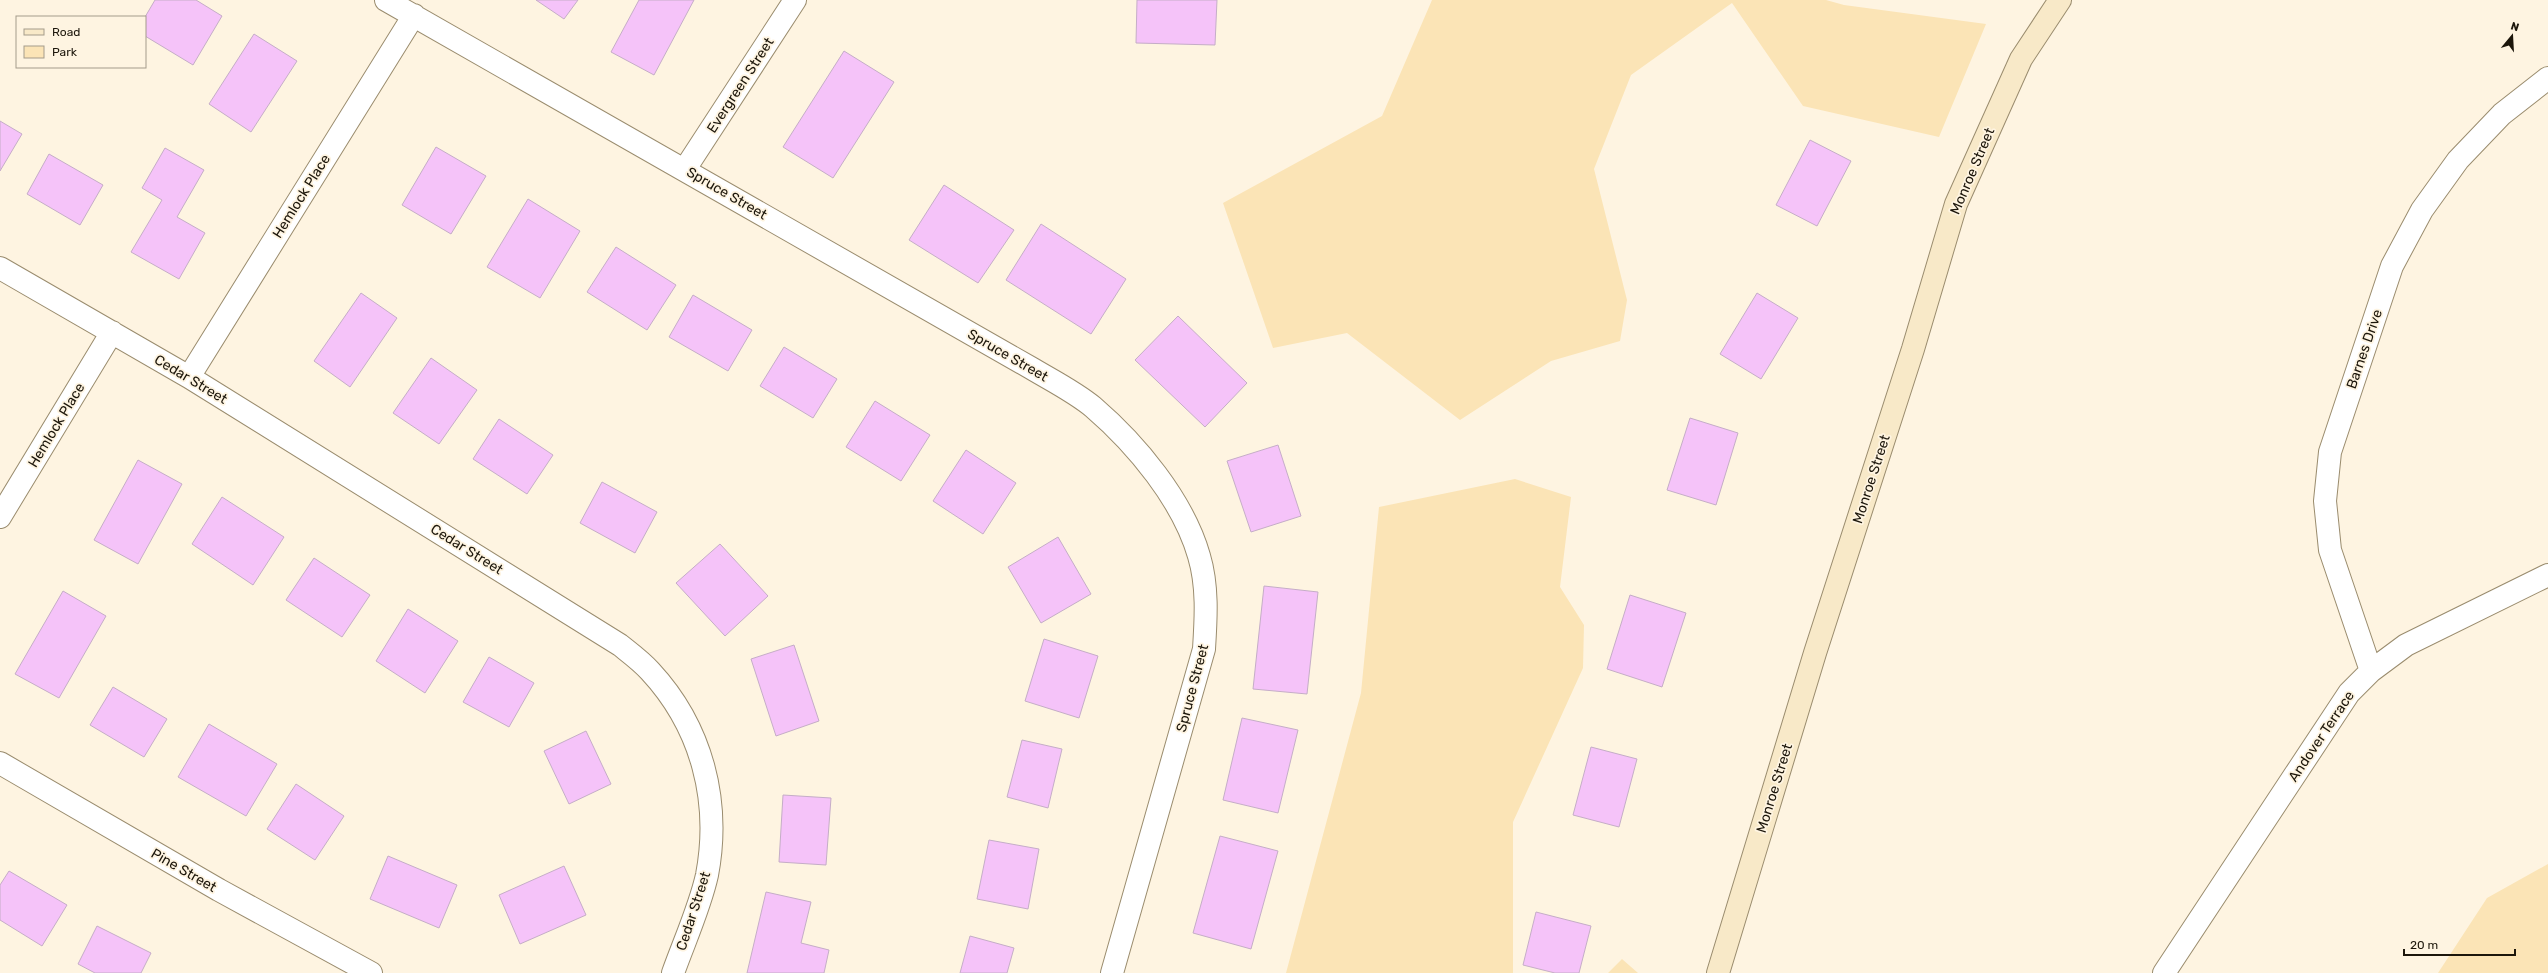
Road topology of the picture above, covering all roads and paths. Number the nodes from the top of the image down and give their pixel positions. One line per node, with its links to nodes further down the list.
1 (386, 0): 4 (street, Spruce Street)
2 (795, 0): 6 (street, Evergreen Street)
3 (2060, 0): 17 (main road, Monroe Street)
4 (414, 15): 6 (street, Spruce Street); 9 (street, Hemlock Place)
5 (2548, 78): 12 (street, Barnes Drive)
6 (685, 169): 16 (street, Spruce Street)
7 (0, 268): 8 (street, Cedar Street)
8 (112, 332): 9 (street, Cedar Street); 10 (street, Hemlock Place)
9 (189, 377): 15 (street, Cedar Street)
10 (0, 517)
11 (2548, 575): 12 (street, Andover Terrace)
12 (2371, 671): 18 (street, Andover Terrace)
13 (0, 763): 14 (street, Pine Street)
14 (371, 973)
15 (673, 973)
16 (1112, 973)
17 (1718, 973)
18 (2164, 973)

